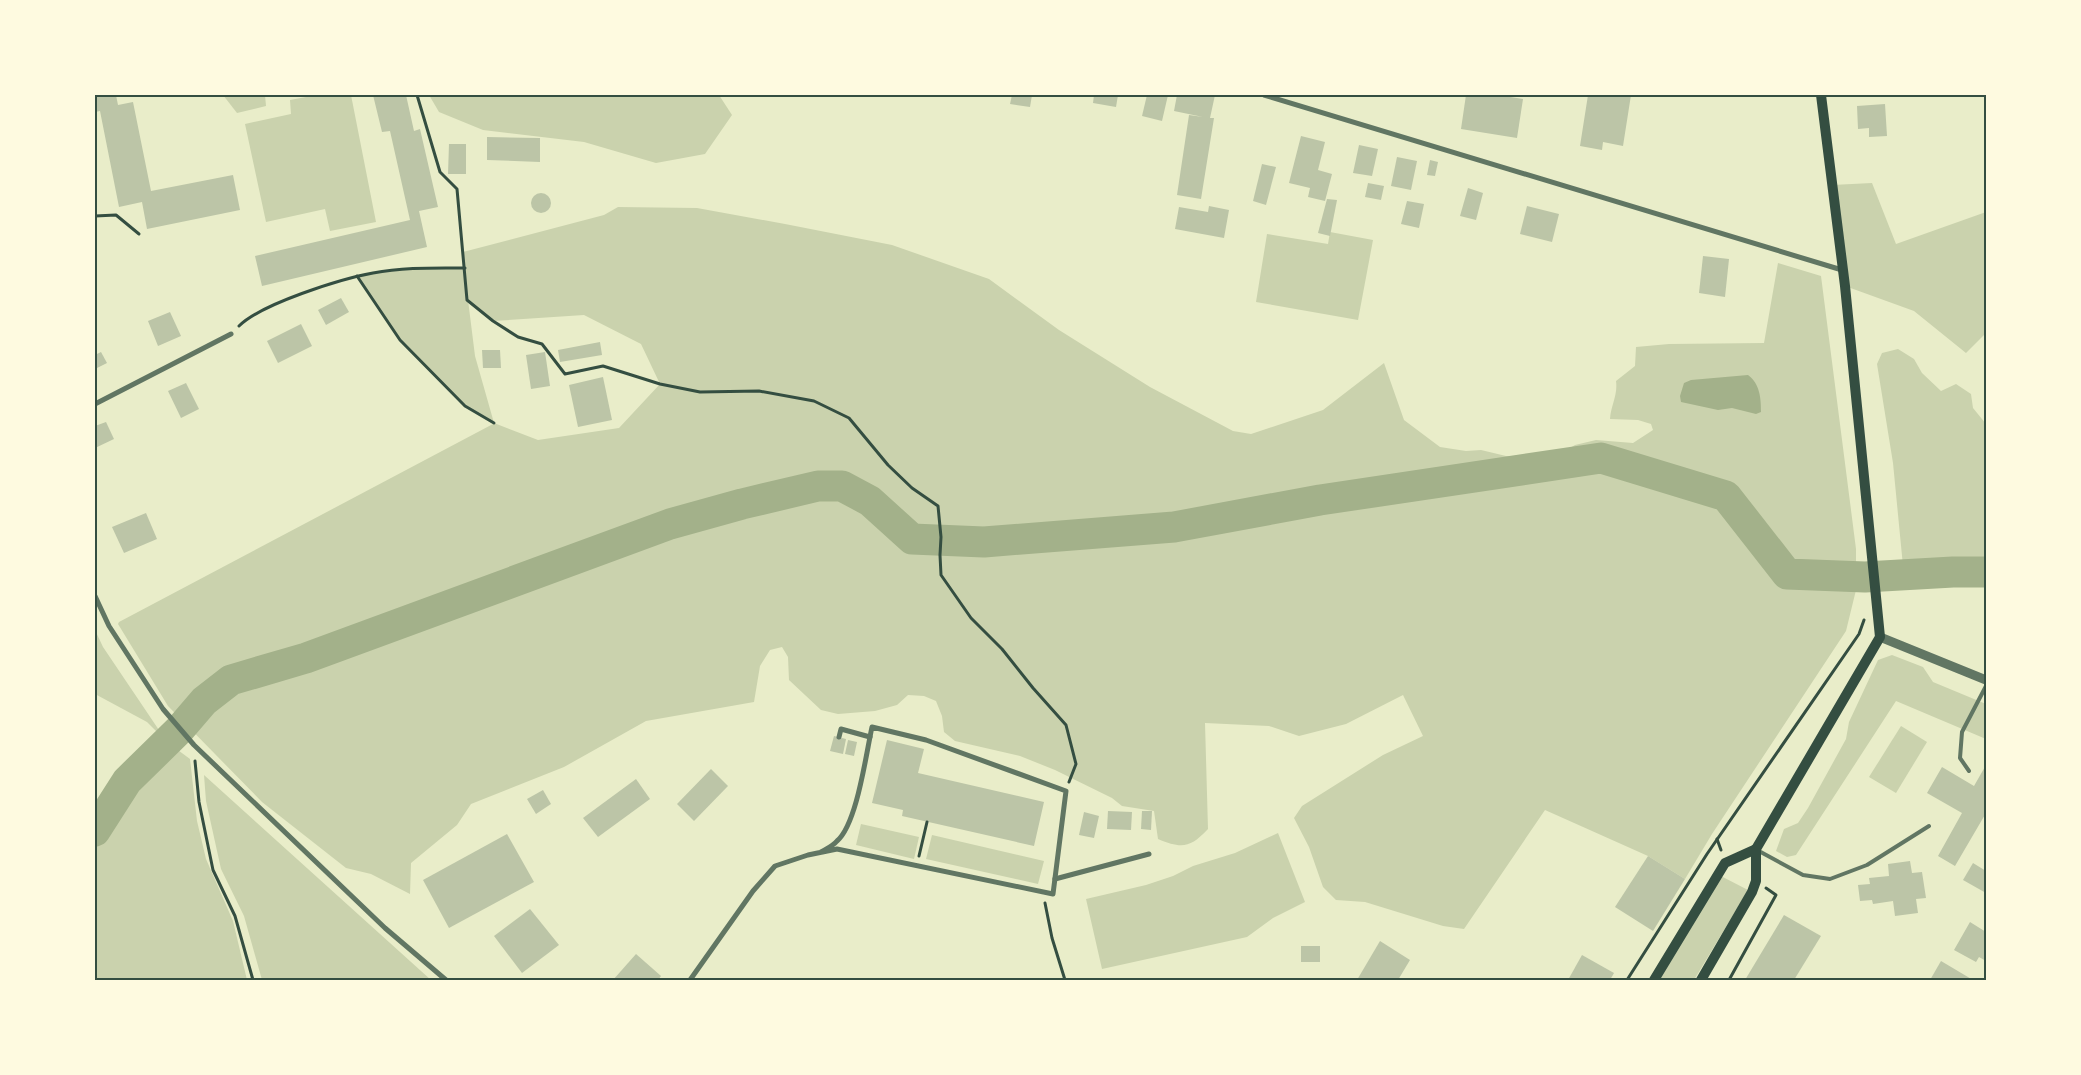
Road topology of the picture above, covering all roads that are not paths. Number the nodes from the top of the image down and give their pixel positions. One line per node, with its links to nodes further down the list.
1 (1264, 95): 3 (street)
2 (1821, 95): 3 (main road)
3 (1842, 270): 7 (main road)
4 (231, 334): 5 (street)
5 (95, 404)
6 (95, 596): 20 (street)
7 (1880, 637): 8 (street); 16 (main road)
8 (1986, 680)
9 (1986, 686): 14 (lane)
10 (854, 733): 11 (street); 12 (street); 13 (street)
11 (870, 736): 17 (street); 19 (street)
12 (840, 737)
13 (852, 741)
14 (1969, 771)
15 (1929, 826): 16 (lane)
16 (1756, 849): 22 (main road); 23 (main road)
17 (821, 852): 19 (street); 21 (street)
18 (1149, 854): 19 (street)
19 (1055, 879)
20 (446, 980)
21 (690, 980)
22 (1654, 980)
23 (1701, 980)

